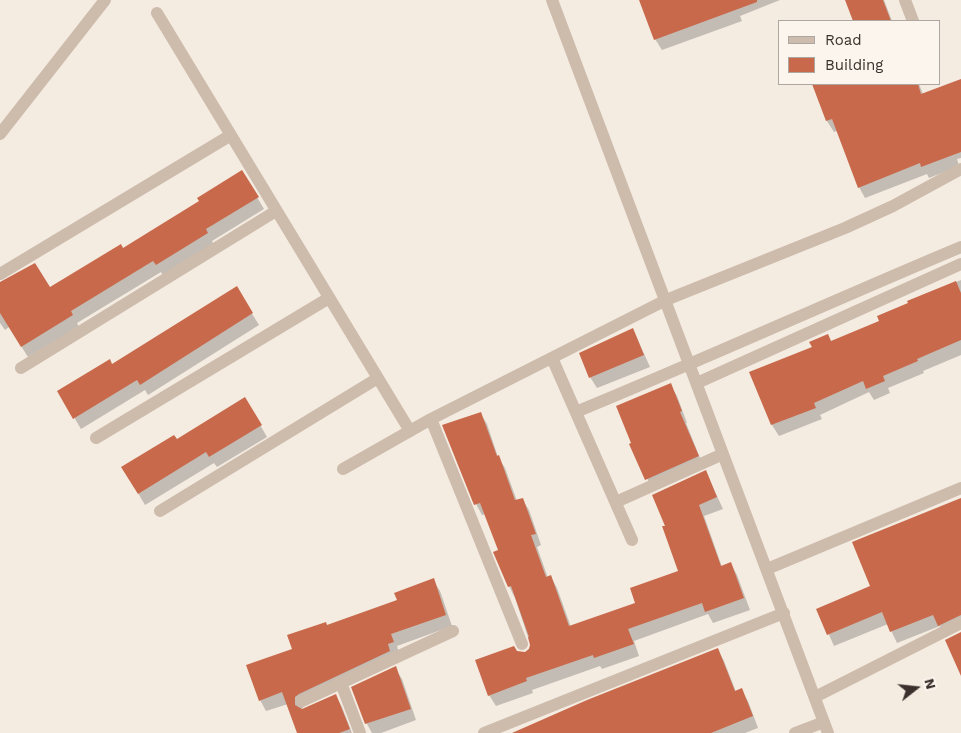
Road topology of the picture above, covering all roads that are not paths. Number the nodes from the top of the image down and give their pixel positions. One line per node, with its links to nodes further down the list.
1 (106, 0): 6 (street)
2 (552, 0): 14 (street)
3 (904, 0): 5 (street)
4 (157, 12): 7 (street)
5 (913, 20)
6 (0, 134)
7 (231, 135): 9 (street); 12 (street)
8 (961, 169): 14 (street)
9 (276, 211): 13 (street); 17 (street)
10 (961, 247): 16 (street)
11 (961, 264): 19 (street)
12 (0, 274)
13 (329, 298): 18 (street); 23 (street)
14 (666, 300): 15 (street); 16 (street)
15 (552, 358): 20 (street); 21 (street)
16 (689, 365): 19 (street); 20 (street)
17 (21, 368)
18 (378, 378): 22 (street); 28 (street)
19 (697, 383): 24 (street)
20 (576, 412): 27 (street)
21 (431, 418): 22 (street); 34 (street)
22 (410, 431): 25 (street)
23 (96, 438)
24 (723, 454): 27 (street); 30 (street)
25 (343, 469)
26 (961, 488): 30 (street)
27 (616, 502): 29 (street)
28 (160, 511)
29 (632, 540)
30 (767, 569): 31 (street)
31 (784, 613): 36 (street); 40 (street)
32 (961, 623): 36 (street)
33 (453, 630): 35 (street)
34 (522, 644)
35 (341, 683): 37 (street); 39 (street)
36 (815, 698): 38 (street)
37 (302, 701)
38 (826, 727): 41 (street)
39 (360, 733)
40 (484, 733)
41 (795, 733)

